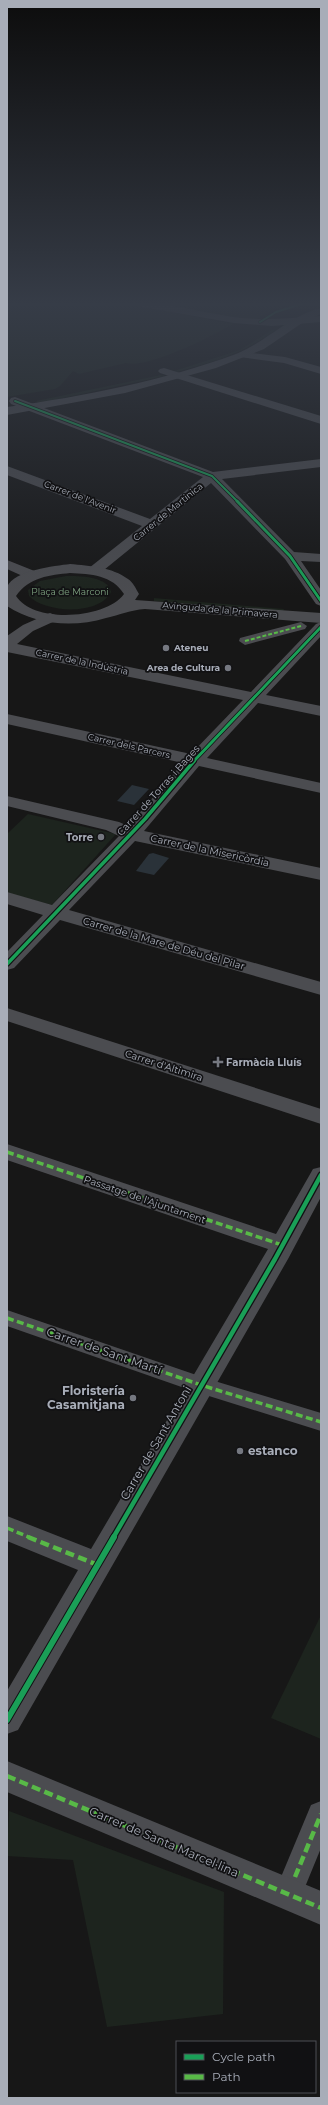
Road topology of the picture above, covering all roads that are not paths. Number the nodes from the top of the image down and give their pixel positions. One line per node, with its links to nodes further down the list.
1 (29, 399): 4 (street)
2 (76, 399): 5 (street)
3 (254, 399): 7 (street)
4 (11, 402): 5 (street)
5 (32, 408): 6 (street); 10 (street)
6 (7, 411)
7 (321, 420)
8 (321, 464): 10 (street, Carrer de Martinica)
9 (7, 470): 11 (street, Carrer de l'Avenir)
10 (212, 476): 11 (street, Carrer de Martinica); 12 (street)
11 (152, 525): 15 (street, Carrer de Martinica)
12 (290, 556): 13 (street); 19 (street)
13 (321, 558)
14 (7, 564): 16 (street)
15 (94, 571): 16 (street); 18 (street)
16 (29, 577): 17 (street); 20 (street)
17 (7, 579)
18 (130, 587): 21 (street, Avinguda de la Primavera); 22 (street)
19 (321, 601)
20 (10, 602): 23 (street)
21 (321, 607)
22 (120, 608): 23 (street); 24 (street, Avinguda de la Primavera)
23 (50, 618): 28 (street)
24 (321, 618)
25 (301, 626): 27 (street)
26 (321, 627): 29 (street, Carrer de Torras i Bages)
27 (245, 641)
28 (7, 646): 29 (street, Carrer de la Indústria)
29 (254, 697): 30 (street, Carrer de la Indústria); 32 (street, Carrer de Torras i Bages)
30 (321, 711)
31 (7, 719): 32 (street, Carrer dels Parcers)
32 (195, 761): 33 (street, Carrer dels Parcers); 35 (street, Carrer de Torras i Bages)
33 (321, 788)
34 (7, 801): 35 (street, Carrer de la Misericòrdia)
35 (130, 834): 36 (street, Carrer de la Misericòrdia); 38 (street, Carrer de Torras i Bages)
36 (321, 874)
37 (7, 898): 38 (street, Carrer de la Mare de Déu del Pilar)
38 (57, 912): 39 (street, Carrer de Torras i Bages); 40 (street, Carrer de la Mare de Déu del Pilar)
39 (7, 964)
40 (321, 989)
41 (7, 1014): 42 (street, Carrer d'Altimira)
42 (321, 1117)
43 (7, 1152): 45 (street, Passatge de l'Ajuntament)
44 (321, 1175): 45 (street, Carrer de Sant Antoni)
45 (282, 1246): 47 (street, Carrer de Sant Antoni)
46 (7, 1318): 47 (street, Carrer de Sant Martí)
47 (201, 1385): 48 (street, Carrer de Sant Martí); 50 (street, Carrer de Sant Antoni)
48 (321, 1422)
49 (7, 1528): 50 (street)
50 (98, 1565): 51 (street, Carrer de Sant Antoni)
51 (7, 1720)
52 (7, 1776): 55 (street, Carrer de Santa Marcel·lina)
53 (321, 1814): 54 (street)
54 (295, 1877)
55 (321, 1908)

